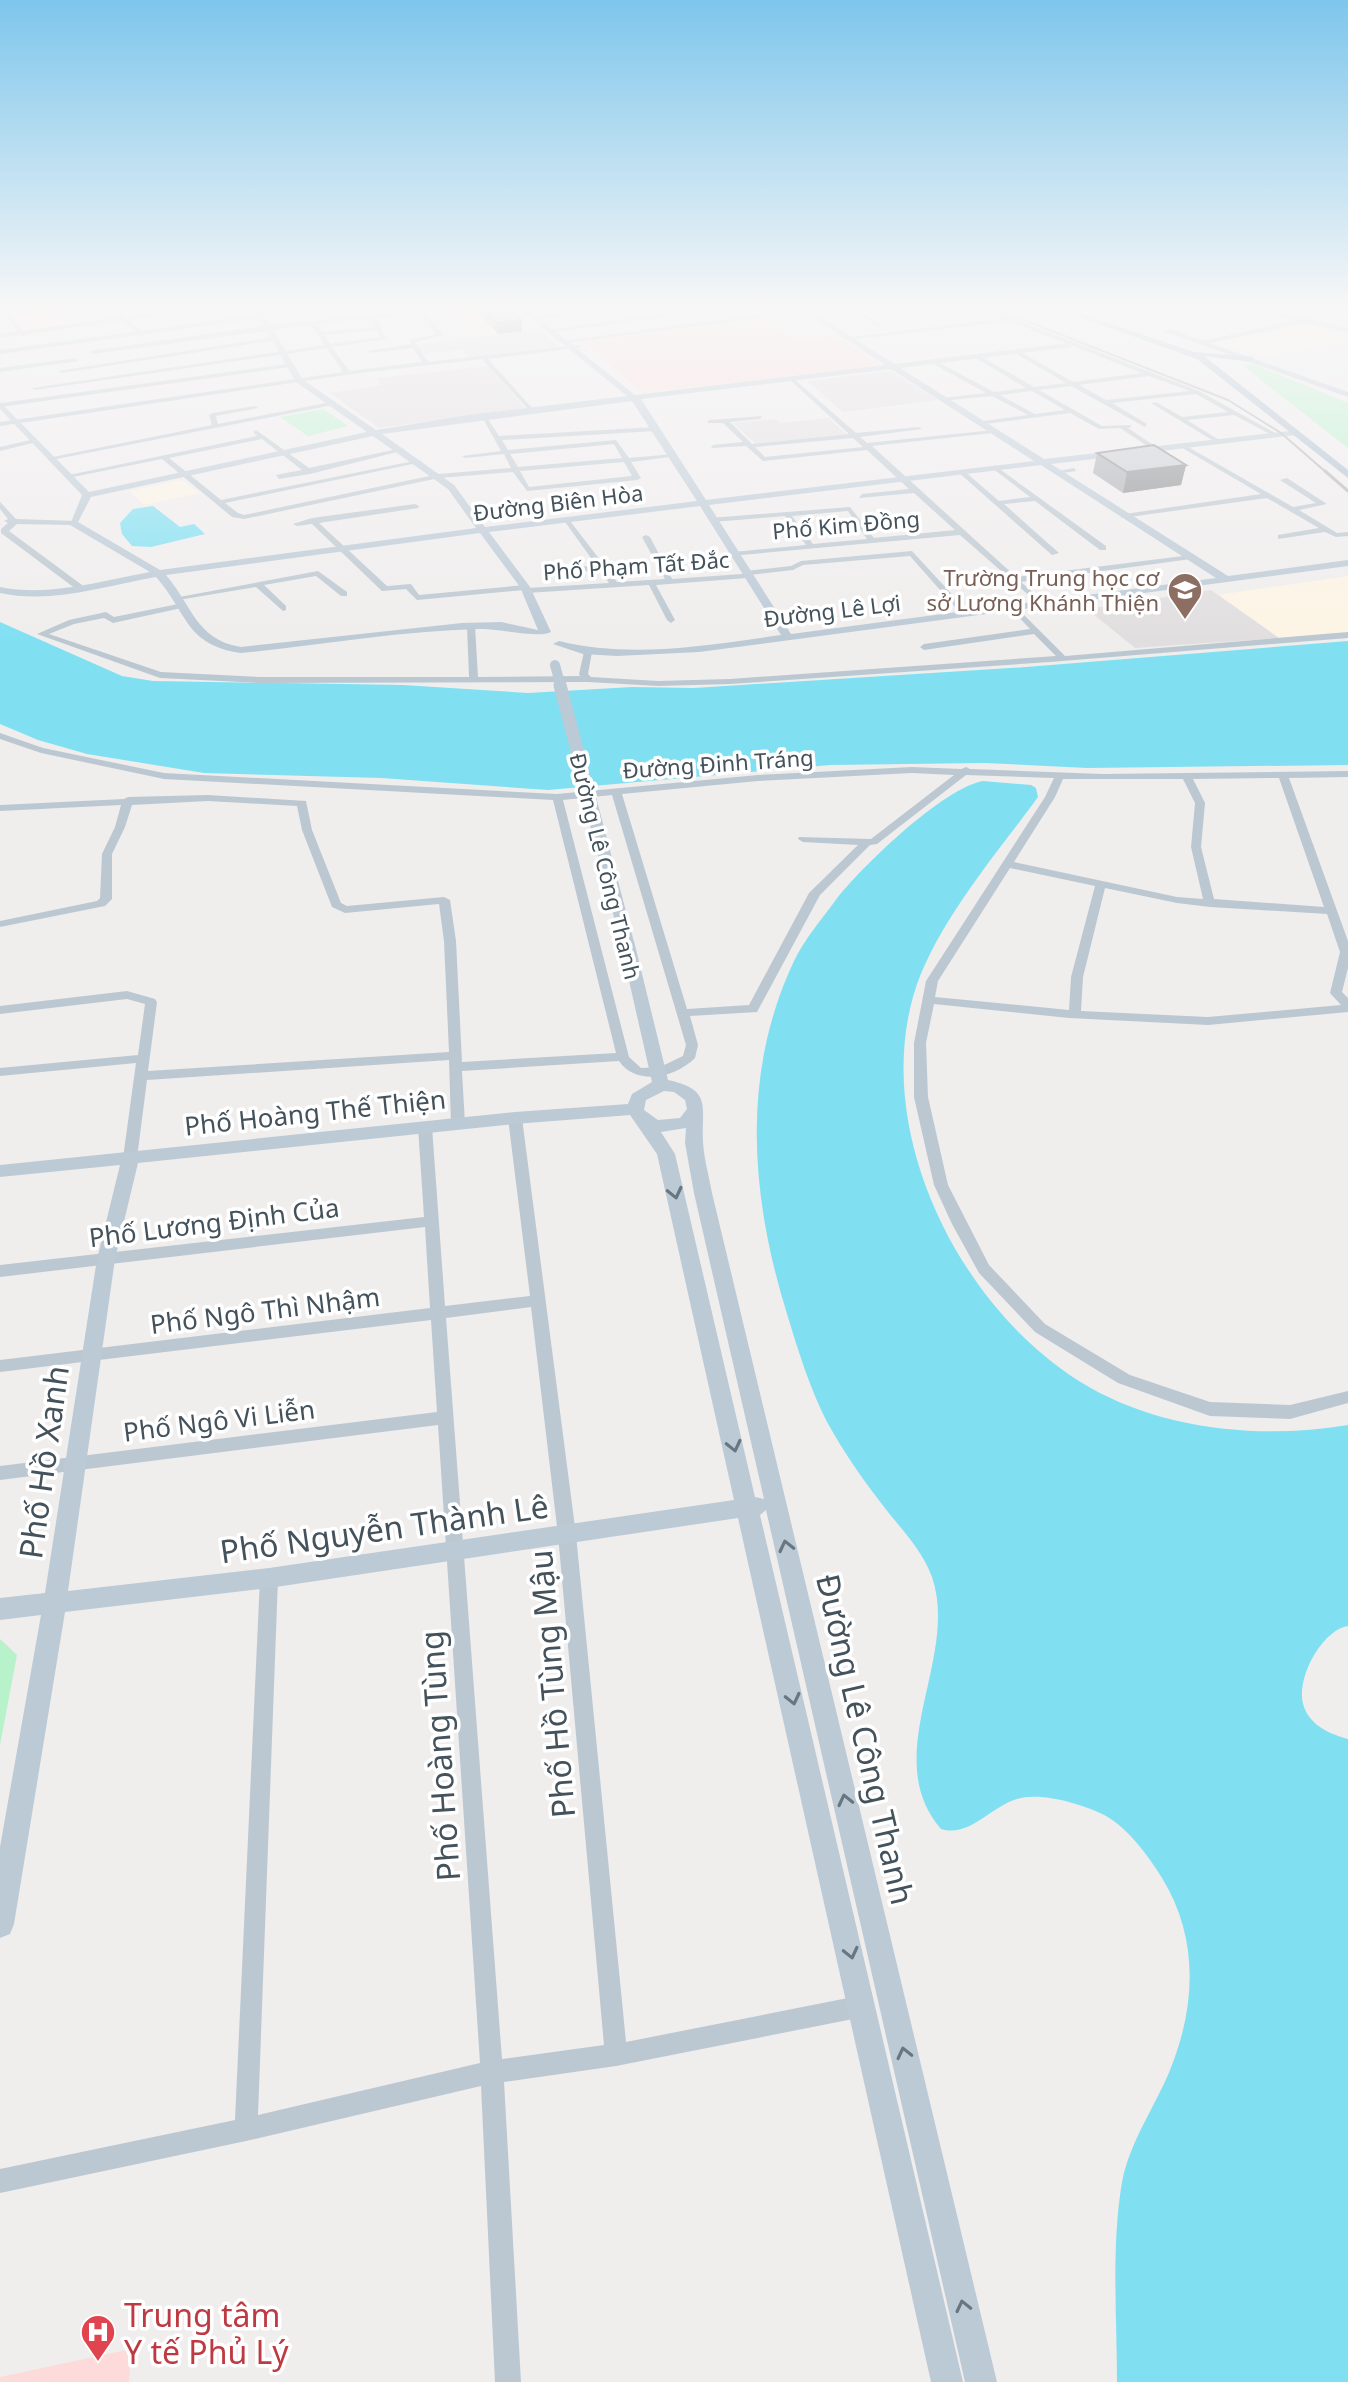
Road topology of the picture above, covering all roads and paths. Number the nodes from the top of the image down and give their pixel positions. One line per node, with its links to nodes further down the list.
1 (13, 418): 19 (street)
2 (35, 418): 19 (street)
3 (213, 418): 26 (street)
4 (262, 418): 22 (street)
5 (352, 418): 33 (street)
6 (465, 418): 33 (street)
7 (486, 418): 37 (street)
8 (650, 418): 28 (street)
9 (750, 418): 20 (street)
10 (837, 418): 35 (street)
11 (970, 418): 24 (street)
12 (1017, 418): 24 (street)
13 (1133, 418): 27 (street)
14 (1189, 418): 18 (street)
15 (1245, 418): 34 (street)
16 (1281, 418): 32 (main road)
17 (1085, 419): 21 (street); 27 (street)
18 (1181, 419): 39 (street)
19 (16, 421): 25 (street); 38 (street)
20 (725, 421): 23 (street); 40 (street)
21 (1064, 421)
22 (243, 422): 26 (street); 36 (street)
23 (709, 422)
24 (978, 423): 30 (street)
25 (0, 424)
26 (215, 424): 52 (street)
27 (1121, 426): 48 (street)
28 (656, 429): 37 (street); 50 (street)
29 (919, 429): 35 (street)
30 (992, 431): 42 (street); 55 (street)
31 (1315, 431): 32 (main road)
32 (1296, 432): 34 (street, Đường Biên Hòa); 63 (main road)
33 (375, 433): 45 (street); 47 (street)
34 (1274, 434): 39 (street, Đường Biên Hòa)
35 (856, 435): 40 (street); 42 (street)
36 (263, 437): 47 (street); 51 (street)
37 (498, 438): 46 (street)
38 (35, 441): 44 (street); 52 (street)
39 (1217, 441): 41 (street, Đường Biên Hòa)
40 (749, 445): 42 (street); 43 (street)
41 (1181, 445): 48 (street, Đường Biên Hòa); 72 (street)
42 (869, 446): 67 (street)
43 (713, 447)
44 (0, 449)
45 (402, 450): 54 (street); 58 (street)
46 (509, 452): 49 (street); 53 (street); 57 (street)
47 (285, 453): 58 (street); 62 (street)
48 (1152, 454): 55 (street, Đường Biên Hòa)
49 (465, 456)
50 (674, 456): 53 (street); 77 (street)
51 (164, 457): 62 (street); 64 (street)
52 (51, 458): 64 (street)
53 (627, 461): 57 (street); 57 (street)
54 (419, 462): 65 (street); 69 (street)
55 (1039, 462): 56 (street, Đường Biên Hòa); 61 (street)
56 (994, 467): 60 (street, Đường Biên Hòa); 75 (street)
57 (518, 468): 65 (street)
58 (307, 470): 66 (street); 69 (street)
59 (1074, 470): 61 (street)
60 (961, 471): 67 (street, Đường Biên Hòa); 78 (street)
61 (1056, 472): 83 (street)
62 (185, 474): 71 (street); 76 (street)
63 (1348, 475)
64 (68, 476): 71 (street)
65 (439, 476): 73 (street); 91 (street)
66 (279, 477)
67 (905, 478): 70 (street); 77 (street, Đường Biên Hòa)
68 (1284, 480): 81 (street)
69 (321, 482): 73 (street); 76 (street)
70 (918, 490): 74 (street); 93 (street)
71 (87, 495): 89 (street)
72 (1270, 495): 81 (street); 83 (street)
73 (340, 496): 76 (street)
74 (862, 496)
75 (1036, 499): 78 (street); 100 (street)
76 (219, 502)
77 (701, 502): 85 (street, Đường Biên Hòa); 87 (street)
78 (997, 503): 101 (street)
79 (0, 504): 88 (street)
80 (415, 506): 86 (street)
81 (1294, 509): 92 (street)
82 (787, 514): 87 (street); 97 (street); 98 (street)
83 (1125, 516): 103 (street)
84 (0, 519): 88 (street)
85 (567, 519): 91 (street, Đường Biên Hòa); 105 (street)
86 (312, 520): 90 (street); 99 (street)
87 (713, 520): 102 (street)
88 (14, 522): 89 (street); 115 (street)
89 (73, 523): 107 (street)
90 (297, 524)
91 (484, 529): 99 (street, Đường Biên Hòa); 116 (street)
92 (1328, 529): 94 (street); 96 (street)
93 (963, 532): 97 (street, Phố Kim Đồng); 111 (street)
94 (1348, 534)
95 (646, 537): 110 (street)
96 (1281, 537)
97 (871, 539): 98 (street, Phố Kim Đồng)
98 (810, 545): 102 (street, Phố Kim Đồng)
99 (344, 548): 107 (street, Đường Biên Hòa); 116 (street, Phố Phạm Tất Đắc)
100 (1103, 548)
101 (1055, 553)
102 (733, 554): 108 (street)
103 (1191, 557): 109 (street); 111 (street)
104 (1348, 563): 109 (street, Đường Lê Lợi)
105 (602, 567): 106 (street); 114 (street)
106 (556, 572)
107 (159, 573): 115 (street, Đường Biên Hòa); 119 (street)
108 (746, 574): 110 (street, Phố Phạm Tất Đắc); 123 (street, Phố Phạm Tất Đắc); 129 (street)
109 (1225, 579): 120 (street, Đường Lê Lợi)
110 (669, 580): 112 (street, Phố Phạm Tất Đắc)
111 (1015, 580): 120 (street)
112 (651, 582): 114 (street, Phố Phạm Tất Đắc); 124 (street)
113 (258, 584): 118 (street); 119 (street); 121 (street)
114 (614, 584): 116 (street, Phố Phạm Tất Đắc)
115 (79, 587): 117 (street, Đường Biên Hòa)
116 (526, 589): 127 (street)
117 (0, 590)
118 (344, 594)
119 (181, 602): 125 (street); 135 (street)
120 (1041, 604): 122 (street, Đường Lê Lợi)
121 (283, 608)
122 (1014, 608): 123 (street, Đường Lê Lợi); 126 (street)
123 (966, 614): 129 (street, Đường Lê Lợi)
124 (671, 620)
125 (471, 626): 127 (street); 135 (street)
126 (1037, 631): 131 (street); 133 (street)
127 (542, 633): 130 (street)
128 (1348, 635): 133 (street)
129 (788, 637): 132 (street, Đường Lê Lợi)
130 (555, 645): 132 (street, Đường Lê Lợi); 163 (street, Đường Lê Công Thanh, bridge)
131 (924, 647)
132 (588, 652): 134 (street)
133 (1062, 658): 134 (street)
134 (588, 679): 135 (street)
135 (474, 680)
136 (2, 740): 143 (street, Đường Đinh Tráng)
137 (966, 770): 139 (street, Đường Đinh Tráng); 142 (street, Đường Đinh Tráng); 147 (street)
138 (1348, 774): 140 (street, Đường Đinh Tráng)
139 (1060, 775): 141 (street, Đường Đinh Tráng); 148 (street)
140 (1283, 775): 141 (street, Đường Đinh Tráng); 151 (street)
141 (1187, 776): 150 (street)
142 (616, 791): 143 (street, Đường Đinh Tráng); 156 (street)
143 (557, 797): 158 (street)
144 (128, 800): 145 (street); 152 (street); 160 (street)
145 (0, 808)
146 (803, 839): 147 (street)
147 (865, 844): 156 (street)
148 (1007, 864): 149 (street); 153 (street)
149 (1100, 886): 150 (street); 157 (street)
150 (1210, 904): 151 (street)
151 (1331, 911): 154 (street)
152 (0, 924)
153 (928, 1000): 157 (street); 178 (street)
154 (1348, 1006): 157 (street)
155 (0, 1010): 159 (street, Phố Hồ Xanh)
156 (684, 1013): 163 (street)
157 (1075, 1014)
158 (623, 1057): 160 (street); 163 (street)
159 (144, 1058): 161 (street); 162 (street, Phố Hồ Xanh)
160 (455, 1062): 162 (street); 167 (street)
161 (0, 1072)
162 (142, 1076): 169 (street, Phố Hồ Xanh)
163 (658, 1080): 164 (street); 165 (street)
164 (696, 1110): 165 (street); 182 (street, Đường Lê Công Thanh)
165 (640, 1116): 166 (street, Phố Hoàng Thế Thiện); 183 (street, one-way to 183)
166 (515, 1118): 167 (street, Phố Hoàng Thế Thiện); 174 (street, Phố Hồ Tùng Mậu)
167 (458, 1124): 168 (street, Phố Hoàng Thế Thiện)
168 (425, 1127): 169 (street, Phố Hoàng Thế Thiện); 171 (street, Phố Hoàng Tùng)
169 (130, 1158): 170 (street, Phố Hoàng Thế Thiện); 172 (street, Phố Hồ Xanh)
170 (0, 1171)
171 (433, 1221): 172 (street, Phố Lương Định Của); 175 (street, Phố Hoàng Tùng)
172 (106, 1259): 173 (street, Phố Lương Định Của); 176 (street, Phố Hồ Xanh)
173 (0, 1271)
174 (536, 1301): 175 (street, Phố Ngô Thì Nhậm); 184 (street, Phố Hồ Tùng Mậu)
175 (440, 1314): 176 (street, Phố Ngô Thì Nhậm); 179 (street, Phố Hoàng Tùng)
176 (91, 1354): 177 (street, Phố Ngô Thì Nhậm); 180 (street, Phố Hồ Xanh)
177 (0, 1366)
178 (1348, 1397)
179 (445, 1418): 180 (street, Phố Ngô Vi Liễn); 185 (street, Phố Hoàng Tùng)
180 (76, 1463): 181 (street, Phố Ngô Vi Liễn); 187 (street, Phố Hồ Xanh)
181 (0, 1473)
182 (776, 1504): 183 (street, Phố Nguyễn Thành Lê); 197 (street, Đường Lê Công Thanh, one-way to 182)
183 (749, 1507): 184 (street, Phố Nguyễn Thành Lê); 190 (street, one-way to 190)
184 (567, 1535): 185 (street, Phố Nguyễn Thành Lê); 191 (street, Phố Hồ Tùng Mậu)
185 (455, 1549): 186 (street, Phố Nguyễn Thành Lê); 192 (street, Phố Hoàng Tùng)
186 (269, 1578): 187 (street, Phố Nguyễn Thành Lê); 193 (street)
187 (55, 1601): 188 (street, Phố Nguyễn Thành Lê); 189 (street, Phố Hồ Xanh)
188 (0, 1609)
189 (0, 1924)
190 (863, 2006): 191 (street); 196 (street)
191 (616, 2055): 192 (street)
192 (492, 2072): 193 (street); 195 (street, Phố Hoàng Tùng)
193 (246, 2129): 194 (street)
194 (0, 2181)
195 (508, 2382)
196 (947, 2382)
197 (981, 2382)

